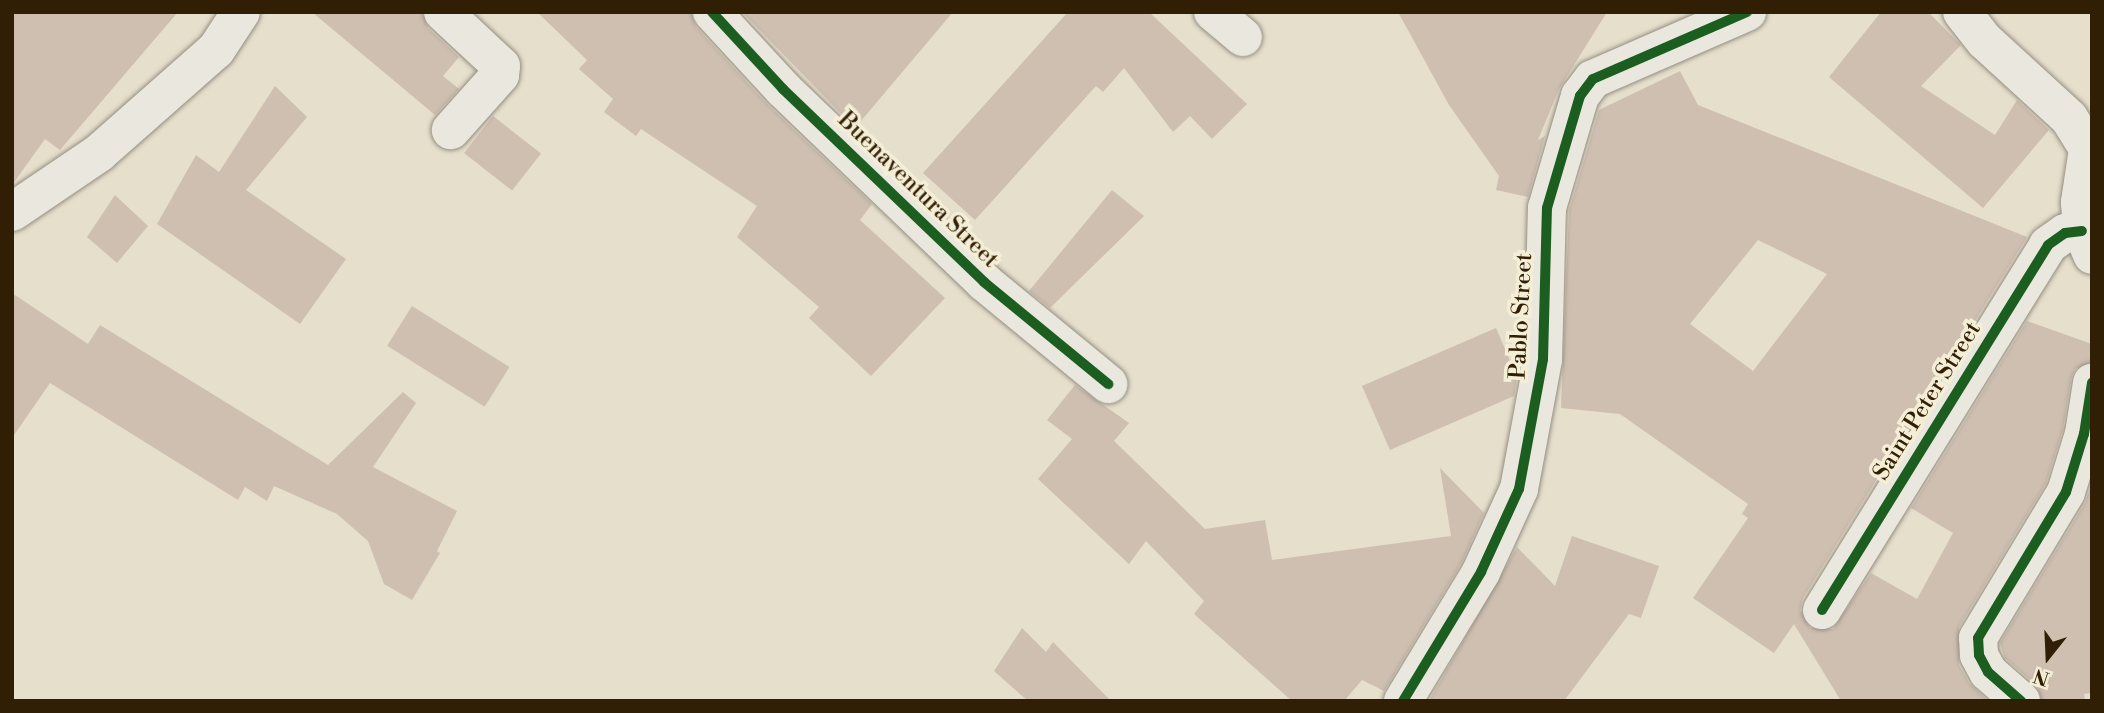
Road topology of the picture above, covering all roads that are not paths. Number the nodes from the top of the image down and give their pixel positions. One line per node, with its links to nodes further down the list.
1 (241, 12): 10 (street)
2 (443, 12): 8 (street)
3 (712, 12): 13 (street, Buenaventura Street)
4 (1213, 12): 7 (street)
5 (1747, 12): 15 (street, Pablo Street)
6 (1962, 12): 9 (street)
7 (1243, 37)
8 (451, 130)
9 (2090, 150): 11 (street)
10 (12, 212)
11 (2087, 243): 14 (street, Saint Peter Street)
12 (2092, 383): 16 (street)
13 (1108, 384)
14 (1822, 610)
15 (1403, 701)
16 (2021, 701)

